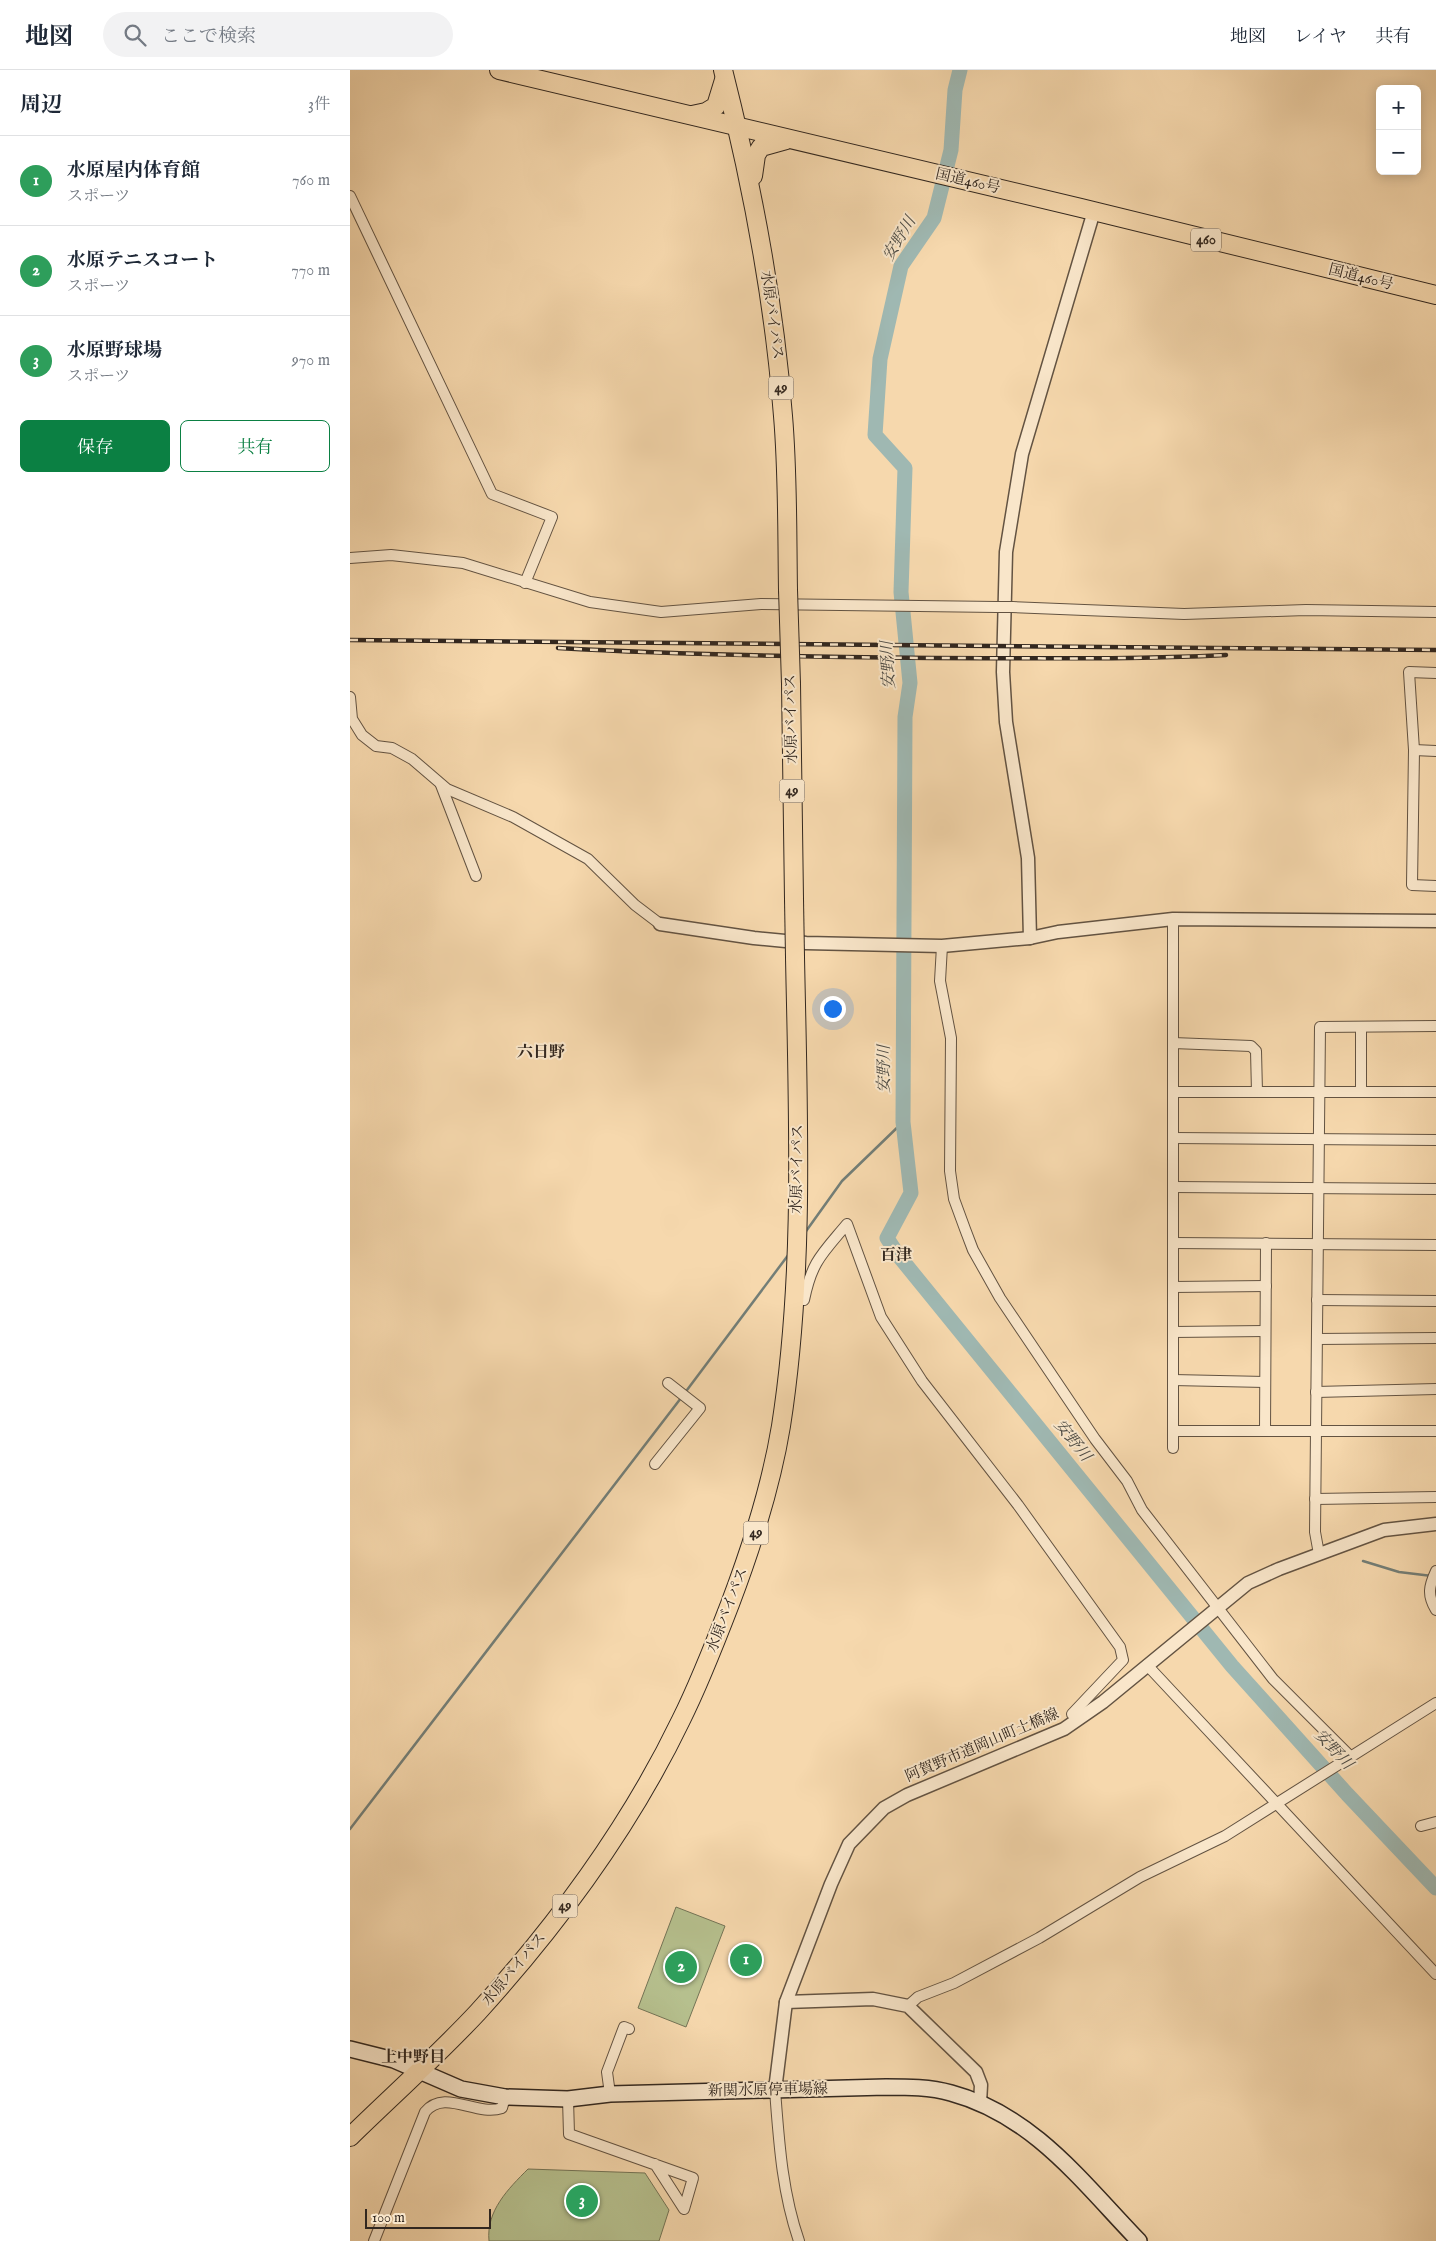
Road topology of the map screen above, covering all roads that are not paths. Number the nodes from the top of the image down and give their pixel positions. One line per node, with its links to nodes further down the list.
1 (499, 70): 3 (highway, 国道460号 / 460)
2 (724, 74): 3 (highway); 4 (highway, 水原バイパス / 49)
3 (689, 115): 4 (highway, 国道460号 / 460)
4 (738, 127): 5 (highway, 国道460号 / 460); 6 (highway, 水原バイパス / 49)
5 (789, 139): 6 (highway); 8 (highway, 国道460号 / 460)
6 (752, 189): 82 (highway, 水原バイパス / 49, bridge)
7 (350, 196): 11 (street)
8 (1094, 211): 9 (highway, 国道460号 / 460); 23 (street)
9 (1436, 295)
10 (350, 558): 11 (street)
11 (525, 583): 12 (street, bridge)
12 (1436, 612)
13 (1436, 673): 15 (street)
14 (350, 697): 17 (street)
15 (1414, 750): 16 (street); 19 (street)
16 (1436, 750)
17 (441, 785): 18 (street); 22 (street)
18 (476, 876)
19 (1436, 886)
20 (1173, 920): 21 (street); 23 (street); 27 (street)
21 (1436, 921)
22 (664, 924): 24 (street)
23 (1030, 938): 24 (street)
24 (937, 945): 69 (street)
25 (1361, 1026): 26 (street); 30 (street); 31 (street)
26 (1436, 1026)
27 (1173, 1044): 28 (street); 29 (street)
28 (1173, 1092): 29 (street); 33 (street)
29 (1257, 1092): 30 (street)
30 (1319, 1092): 31 (street); 34 (street)
31 (1361, 1092): 32 (street)
32 (1436, 1092)
33 (1173, 1138): 34 (street); 36 (street)
34 (1319, 1139): 35 (street); 37 (street)
35 (1436, 1140)
36 (1173, 1187): 37 (street); 39 (street)
37 (1318, 1188): 38 (street); 41 (street)
38 (1436, 1188)
39 (1173, 1243): 40 (street); 44 (street)
40 (1266, 1243): 41 (street); 43 (street)
41 (1318, 1244): 42 (street); 46 (street)
42 (1436, 1244)
43 (1266, 1286): 44 (street); 48 (street)
44 (1173, 1287): 49 (street)
45 (804, 1300): 72 (street)
46 (1317, 1300): 47 (street); 51 (street)
47 (1436, 1301)
48 (1265, 1331): 49 (street); 53 (street)
49 (1173, 1332): 52 (street)
50 (1436, 1338): 51 (street)
51 (1317, 1339): 56 (street)
52 (1173, 1380): 53 (street); 57 (street)
53 (1265, 1382): 58 (street)
54 (668, 1383): 62 (street)
55 (1436, 1389): 56 (street)
56 (1316, 1392): 59 (street)
57 (1173, 1431): 58 (street); 61 (street)
58 (1265, 1431): 59 (street)
59 (1316, 1431): 60 (street); 64 (street)
60 (1436, 1431)
61 (1173, 1448)
62 (655, 1464)
63 (1436, 1497): 64 (street)
64 (1315, 1499): 66 (street)
65 (1436, 1524): 66 (street, 阿賀野市道岡山町土橋線)
66 (1319, 1554): 69 (street, 阿賀野市道岡山町土橋線)
67 (1436, 1571): 68 (street)
68 (1436, 1610)
69 (1212, 1611): 70 (street, 阿賀野市道岡山町土橋線); 73 (street)
70 (1151, 1662): 74 (street); 78 (street, 阿賀野市道岡山町土橋線)
71 (1436, 1703): 73 (street)
72 (1072, 1714)
73 (1347, 1758): 74 (street)
74 (1278, 1802): 77 (street); 79 (street)
75 (1436, 1822): 76 (street)
76 (1421, 1826)
77 (1436, 1974)
78 (786, 2002): 79 (street); 83 (street, 阿賀野市道岡山町土橋線)
79 (908, 2006): 87 (street)
80 (629, 2029): 84 (street)
81 (350, 2049): 82 (main road, 新関水原停車場線)
82 (422, 2070): 85 (main road, 新関水原停車場線); 88 (highway, 水原バイパス / 49)
83 (775, 2090): 84 (main road, 新関水原停車場線); 87 (main road, 新関水原停車場線); 91 (street)
84 (610, 2094): 86 (main road, 新関水原停車場線)
85 (505, 2097): 86 (main road, 新関水原停車場線); 90 (street)
86 (568, 2099): 89 (street)
87 (980, 2103): 92 (main road, 新関水原停車場線)
88 (350, 2137)
89 (655, 2164): 89 (street)
90 (374, 2241)
91 (799, 2241)
92 (1139, 2241)

